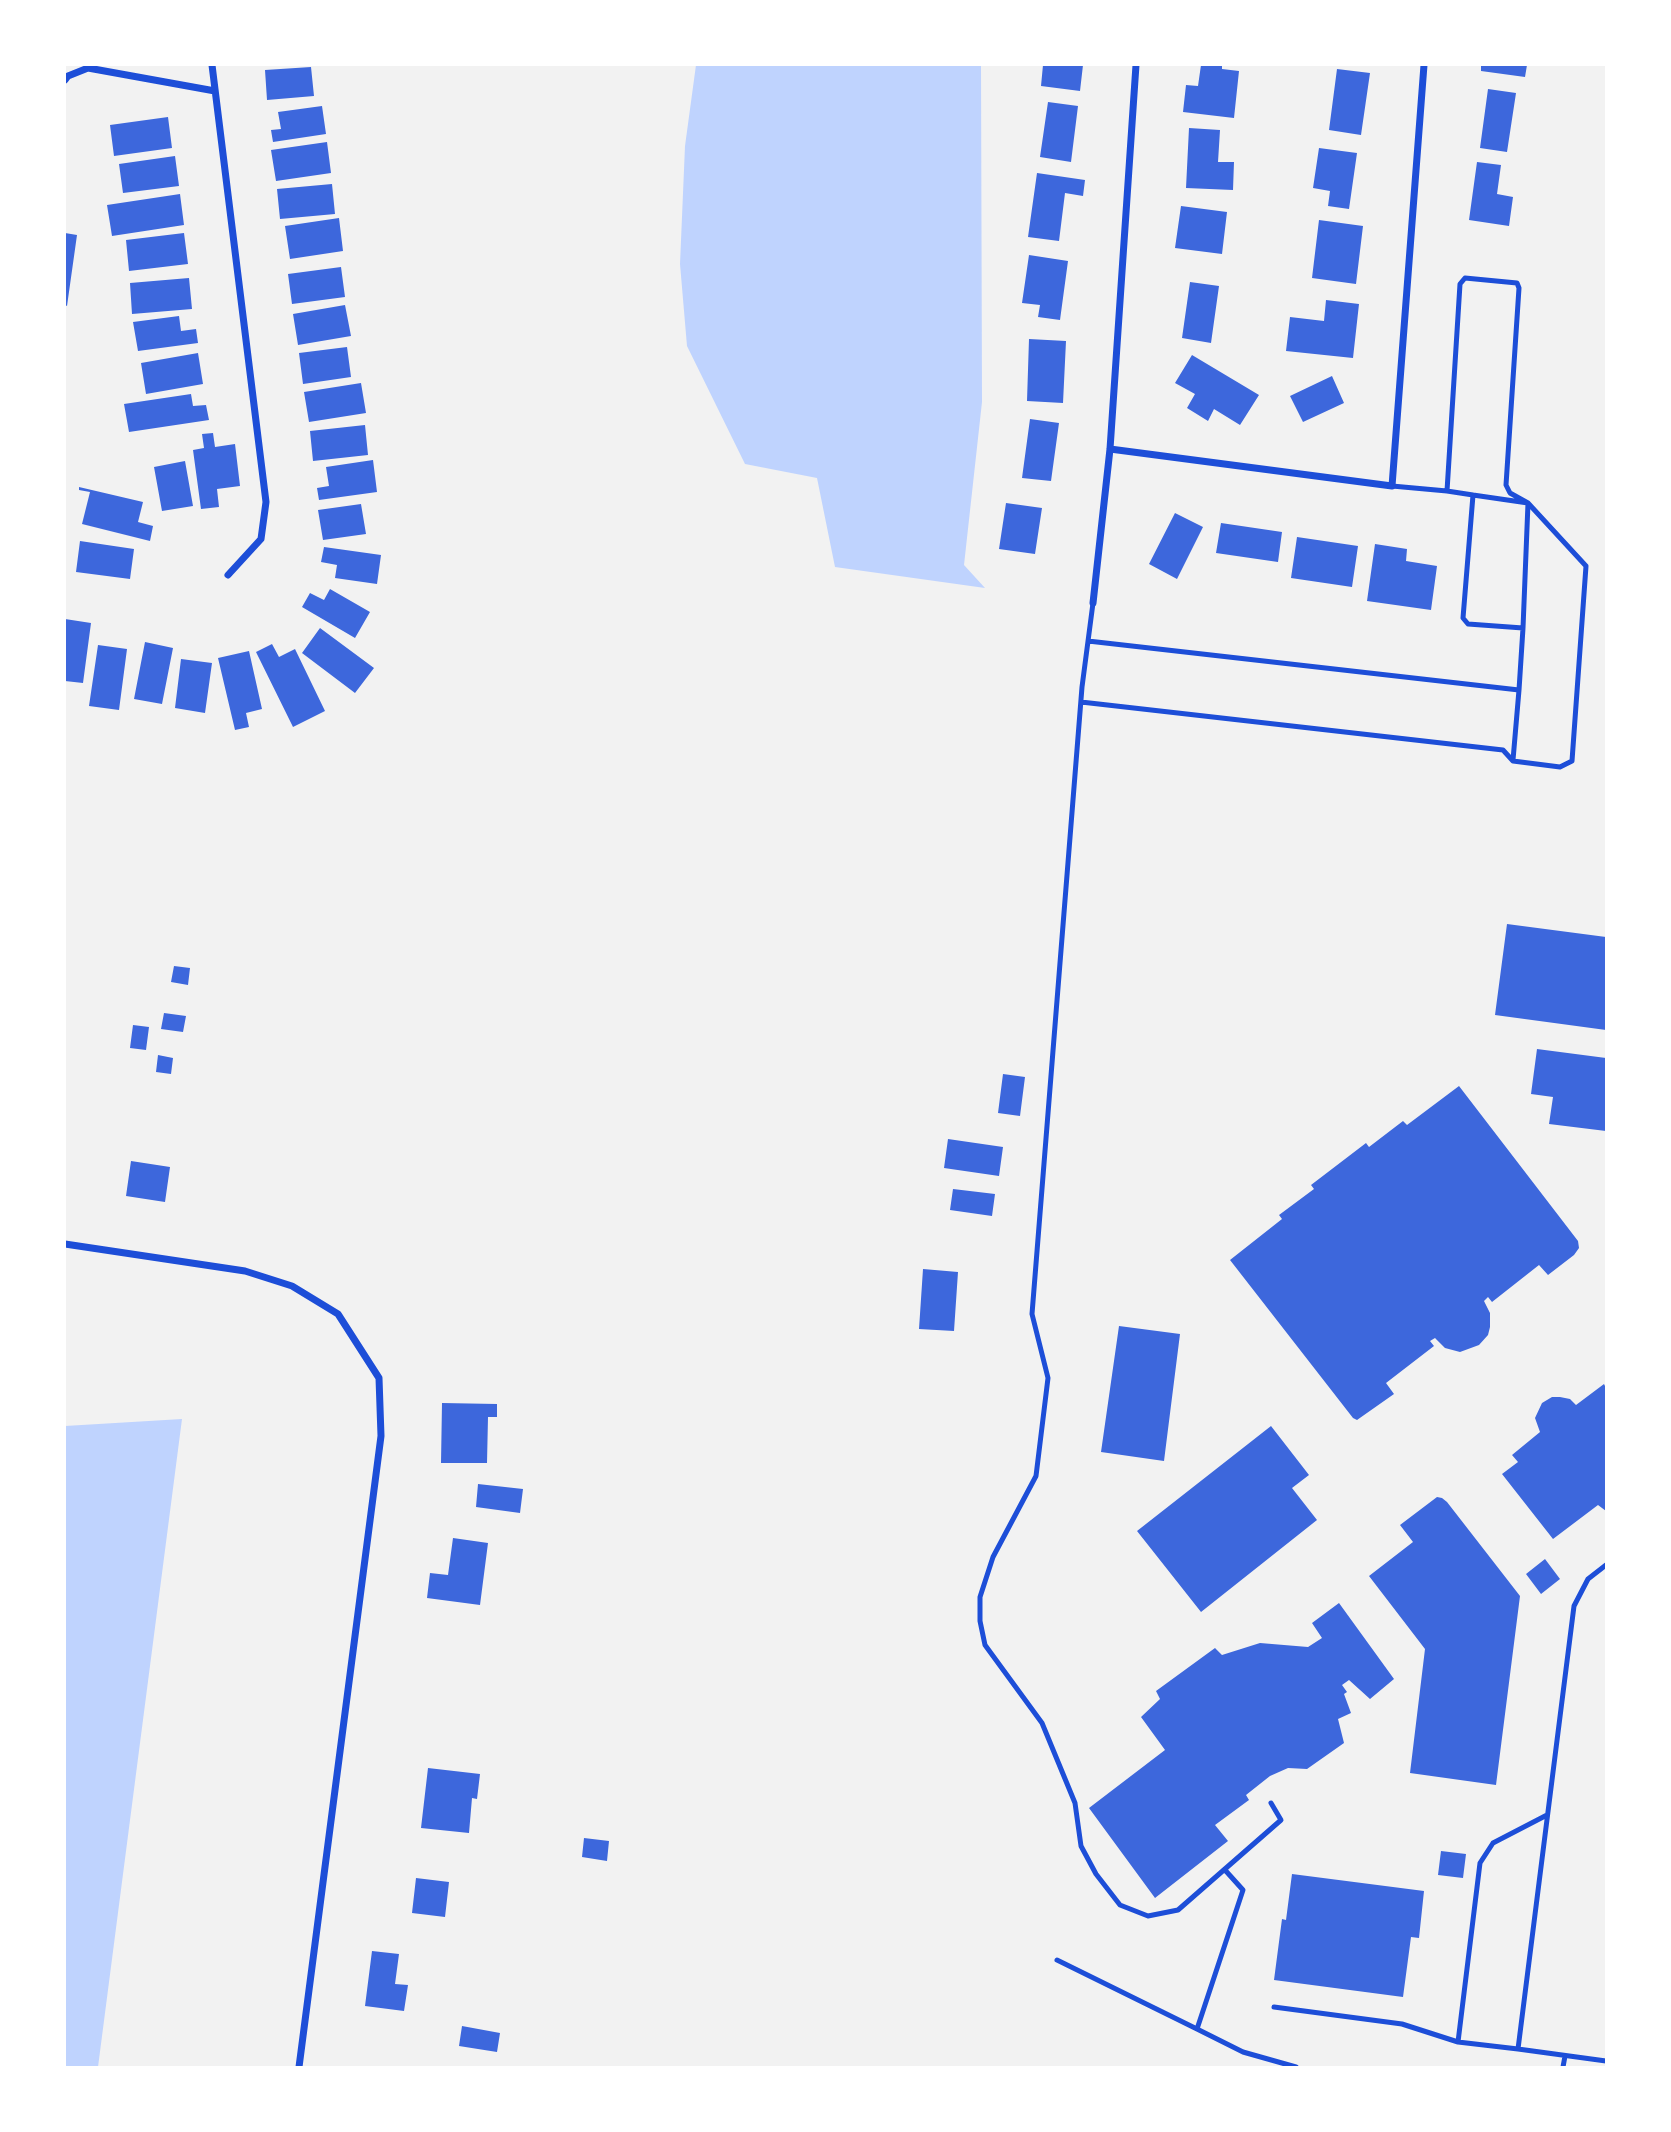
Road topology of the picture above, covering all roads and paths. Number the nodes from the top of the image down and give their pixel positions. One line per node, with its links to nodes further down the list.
1 (212, 65): 5 (street)
2 (1136, 65): 6 (street)
3 (1424, 65): 7 (street)
4 (65, 80): 5 (street)
5 (215, 91): 11 (street)
6 (1110, 449): 7 (street); 12 (street)
7 (1392, 486): 8 (lane)
8 (1447, 491): 9 (lane); 10 (lane)
9 (1473, 495): 10 (lane); 13 (lane)
10 (1528, 503): 13 (lane); 17 (lane)
11 (228, 575)
12 (1093, 603): 14 (lane)
13 (1523, 628): 15 (lane)
14 (1088, 641): 15 (lane); 16 (lane)
15 (1518, 690): 17 (lane)
16 (1081, 702): 17 (lane); 22 (lane)
17 (1513, 761)
18 (65, 1244): 30 (street)
19 (1606, 1565): 21 (lane)
20 (1272, 1803): 22 (lane)
21 (1547, 1815): 26 (lane); 27 (lane)
22 (1224, 1870): 25 (lane)
23 (1057, 1960): 25 (lane)
24 (1274, 2007): 26 (lane)
25 (1197, 2029): 31 (lane)
26 (1458, 2042): 27 (lane)
27 (1518, 2049): 28 (lane)
28 (1564, 2056): 29 (lane); 32 (lane)
29 (1606, 2061)
30 (299, 2067)
31 (1296, 2067)
32 (1563, 2067)

